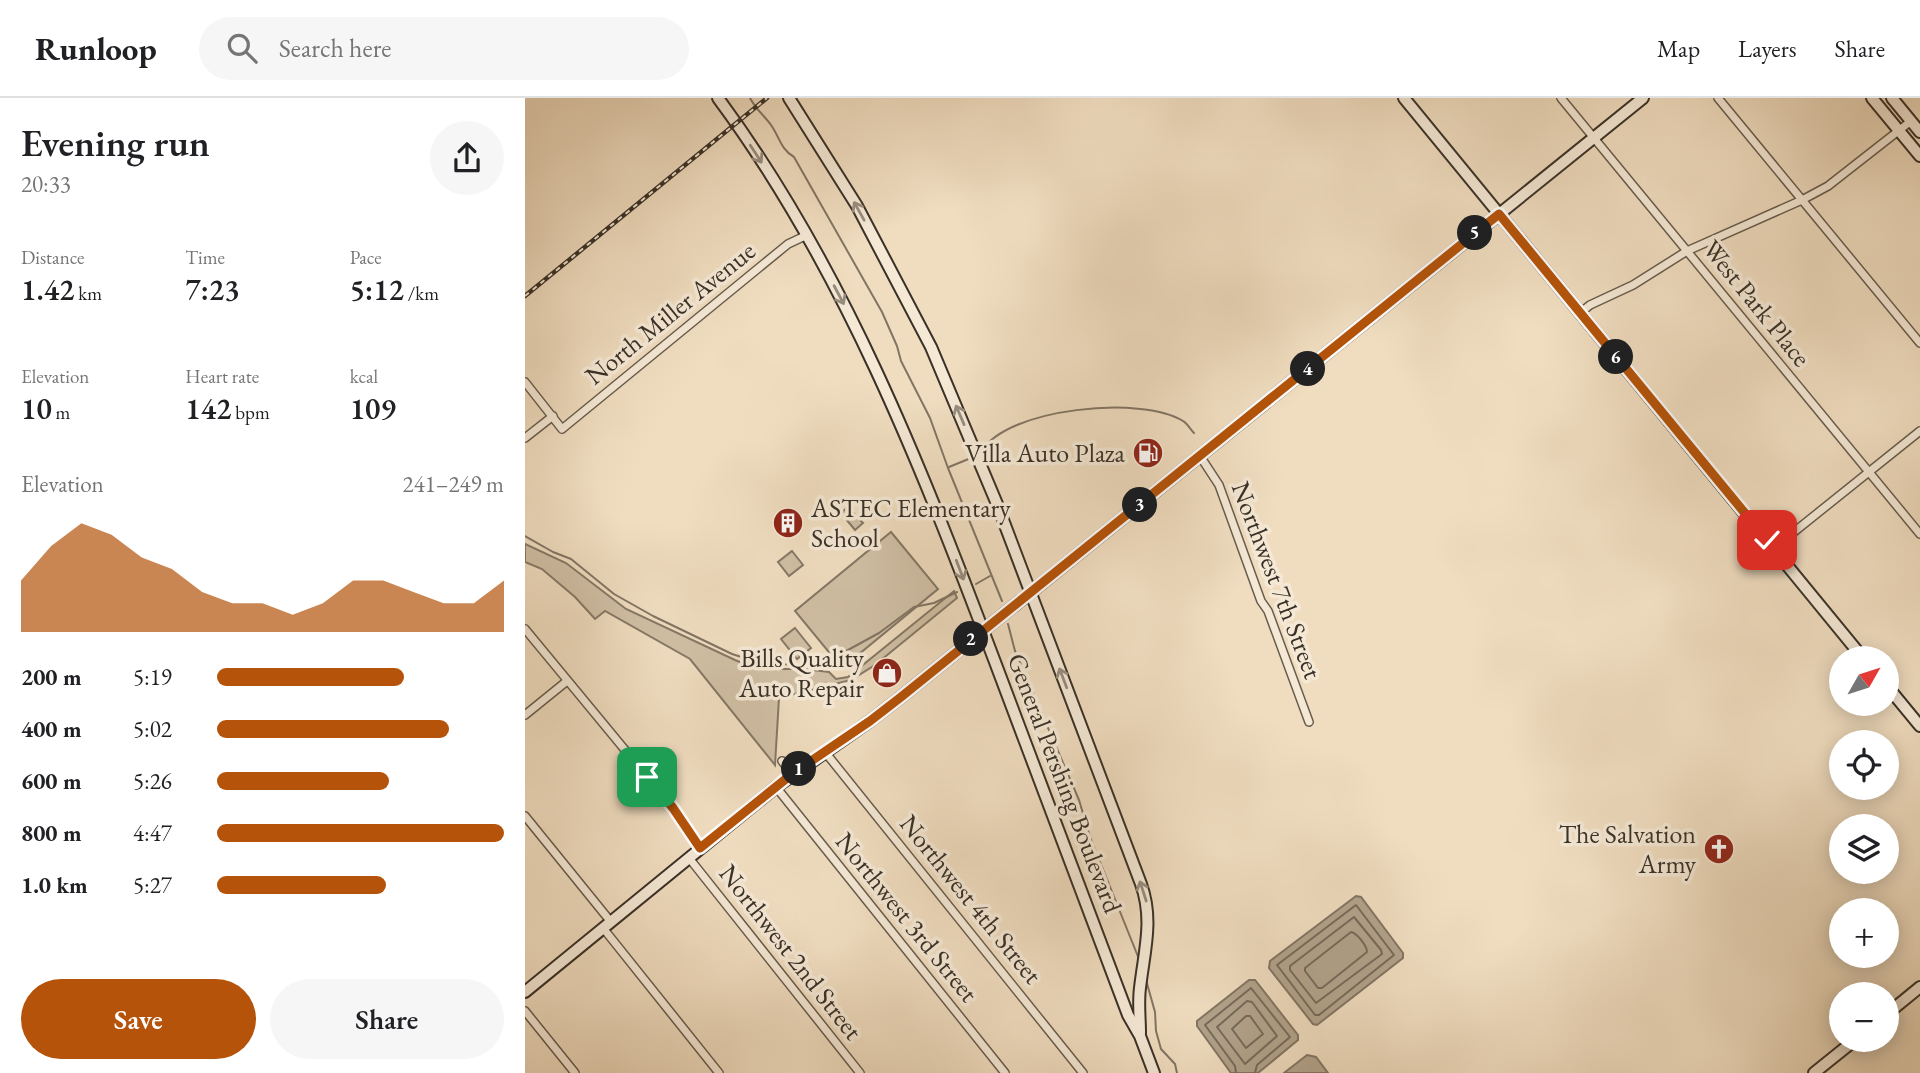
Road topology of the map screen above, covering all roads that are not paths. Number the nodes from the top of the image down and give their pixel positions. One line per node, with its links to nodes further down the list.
1 (718, 98): 16 (main road, General Pershing Boulevard, one-way to 16)
2 (789, 98): 28 (main road, General Pershing Boulevard, one-way to 2)
3 (1404, 98): 15 (main road)
4 (1561, 98): 12 (street, West Park Place)
5 (1643, 98): 12 (main road)
6 (1718, 98): 14 (street)
7 (1872, 98): 10 (main road)
8 (1892, 98): 9 (main road)
9 (1911, 121): 10 (street); 11 (main road)
10 (1899, 131): 13 (main road); 14 (street)
11 (1920, 132)
12 (1594, 137): 15 (main road); 17 (street, West Park Place)
13 (1918, 150)
14 (1802, 200): 17 (street); 19 (street)
15 (1499, 214): 18 (main road); 24 (main road)
16 (807, 235): 21 (street, North Miller Avenue); 30 (main road, General Pershing Boulevard, one-way to 30)
17 (1688, 251): 18 (street); 25 (street, West Park Place)
18 (1580, 313): 27 (main road)
19 (1920, 343)
20 (525, 383): 21 (street)
21 (553, 416): 23 (street)
22 (1920, 432): 25 (street)
23 (525, 438)
24 (1200, 456): 28 (main road); 35 (street, Northwest 7th Street)
25 (1869, 472): 26 (street, West Park Place); 27 (street)
26 (1920, 534)
27 (1774, 548): 31 (main road)
28 (1030, 592): 30 (main road); 46 (main road, General Pershing Boulevard, one-way to 28)
29 (525, 629): 32 (street, Northwest 2nd Street)
30 (983, 630): 37 (main road); 45 (main road, General Pershing Boulevard)
31 (1853, 646)
32 (567, 681): 34 (street); 42 (street, Northwest 2nd Street)
33 (1899, 700): 36 (main road)
34 (525, 715)
35 (1308, 722)
36 (1919, 722)
37 (825, 752): 39 (main road); 53 (street, Northwest 4th Street)
38 (782, 761): 39 (street)
39 (792, 774): 40 (main road)
40 (776, 787): 42 (main road); 57 (street, Northwest 3rd Street)
41 (525, 816): 44 (street)
42 (700, 848): 43 (main road)
43 (689, 858): 44 (main road); 56 (street, Northwest 2nd Street)
44 (607, 925): 48 (main road); 55 (street)
45 (1115, 979): 46 (main road); 51 (main road, General Pershing Boulevard)
46 (1141, 980): 51 (main road, General Pershing Boulevard)
47 (1920, 987): 49 (main road)
48 (525, 992)
49 (1899, 1004)
50 (525, 1011): 54 (street)
51 (1140, 1036): 58 (main road, General Pershing Boulevard)
52 (1840, 1052): 59 (main road)
53 (1079, 1071)
54 (575, 1073)
55 (719, 1073)
56 (860, 1073)
57 (1005, 1073)
58 (1154, 1073)
59 (1814, 1073)

